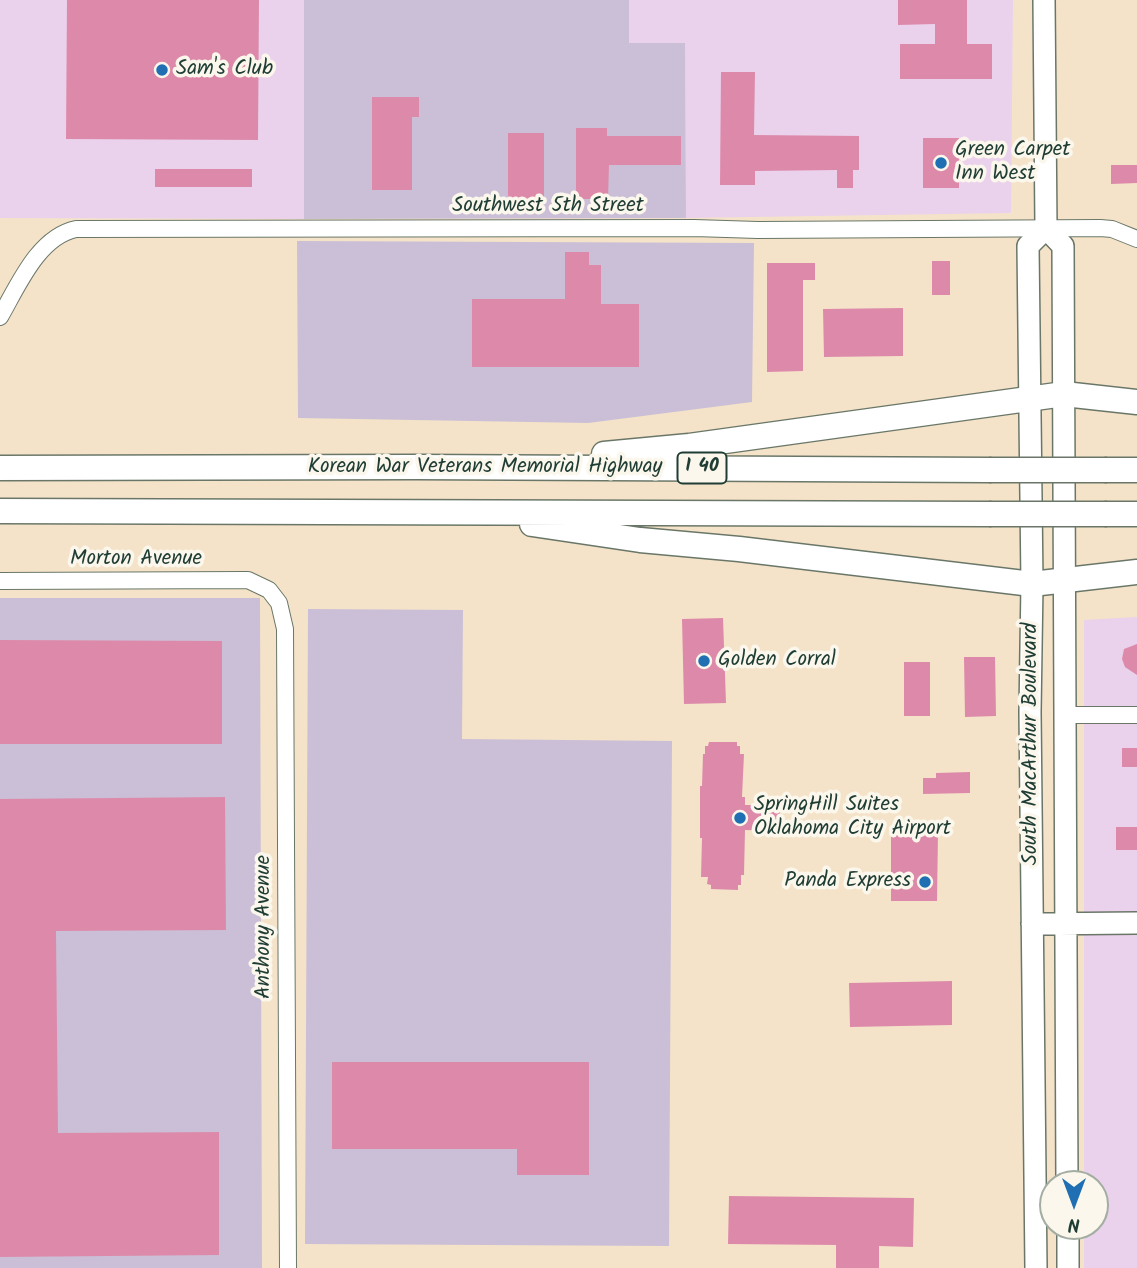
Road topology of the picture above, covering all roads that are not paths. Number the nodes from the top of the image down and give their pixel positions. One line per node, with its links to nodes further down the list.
1 (1044, 0): 2 (main road, South MacArthur Boulevard)
2 (1046, 228): 3 (street, Southwest 5th Street); 4 (street, Southwest 5th Street); 5 (main road, South MacArthur Boulevard); 6 (main road, South MacArthur Boulevard)
3 (1137, 239)
4 (0, 317)
5 (1064, 394): 6 (highway); 7 (highway); 16 (main road, South MacArthur Boulevard)
6 (1030, 399): 8 (highway); 17 (main road, South MacArthur Boulevard)
7 (1137, 402)
8 (415, 467): 9 (highway, Korean War Veterans Memorial Highway / I 40); 10 (highway, Korean War Veterans Memorial Highway / I 40, bridge)
9 (0, 468)
10 (1137, 470)
11 (0, 511): 12 (highway, Korean War Veterans Memorial Highway / I 40)
12 (456, 512): 13 (highway, Korean War Veterans Memorial Highway / I 40, bridge); 17 (highway)
13 (1137, 514)
14 (1137, 572): 16 (highway)
15 (0, 581): 18 (street, Morton Avenue)
16 (1065, 581): 17 (highway); 19 (main road, South MacArthur Boulevard)
17 (1032, 584): 22 (main road, South MacArthur Boulevard)
18 (269, 590): 30 (street, Anthony Avenue)
19 (1065, 715): 20 (street); 23 (main road, South MacArthur Boulevard)
20 (1137, 715)
21 (1137, 923): 23 (main road)
22 (1032, 924): 23 (main road); 24 (main road, South MacArthur Boulevard)
23 (1066, 924): 25 (main road, South MacArthur Boulevard)
24 (1034, 1054): 25 (main road); 26 (main road, South MacArthur Boulevard)
25 (1067, 1099): 28 (main road, South MacArthur Boulevard)
26 (1034, 1124): 27 (main road); 31 (main road, South MacArthur Boulevard)
27 (1065, 1170)
28 (1067, 1170)
29 (1068, 1240): 32 (main road)
30 (288, 1268)
31 (1036, 1268)
32 (1068, 1268)

